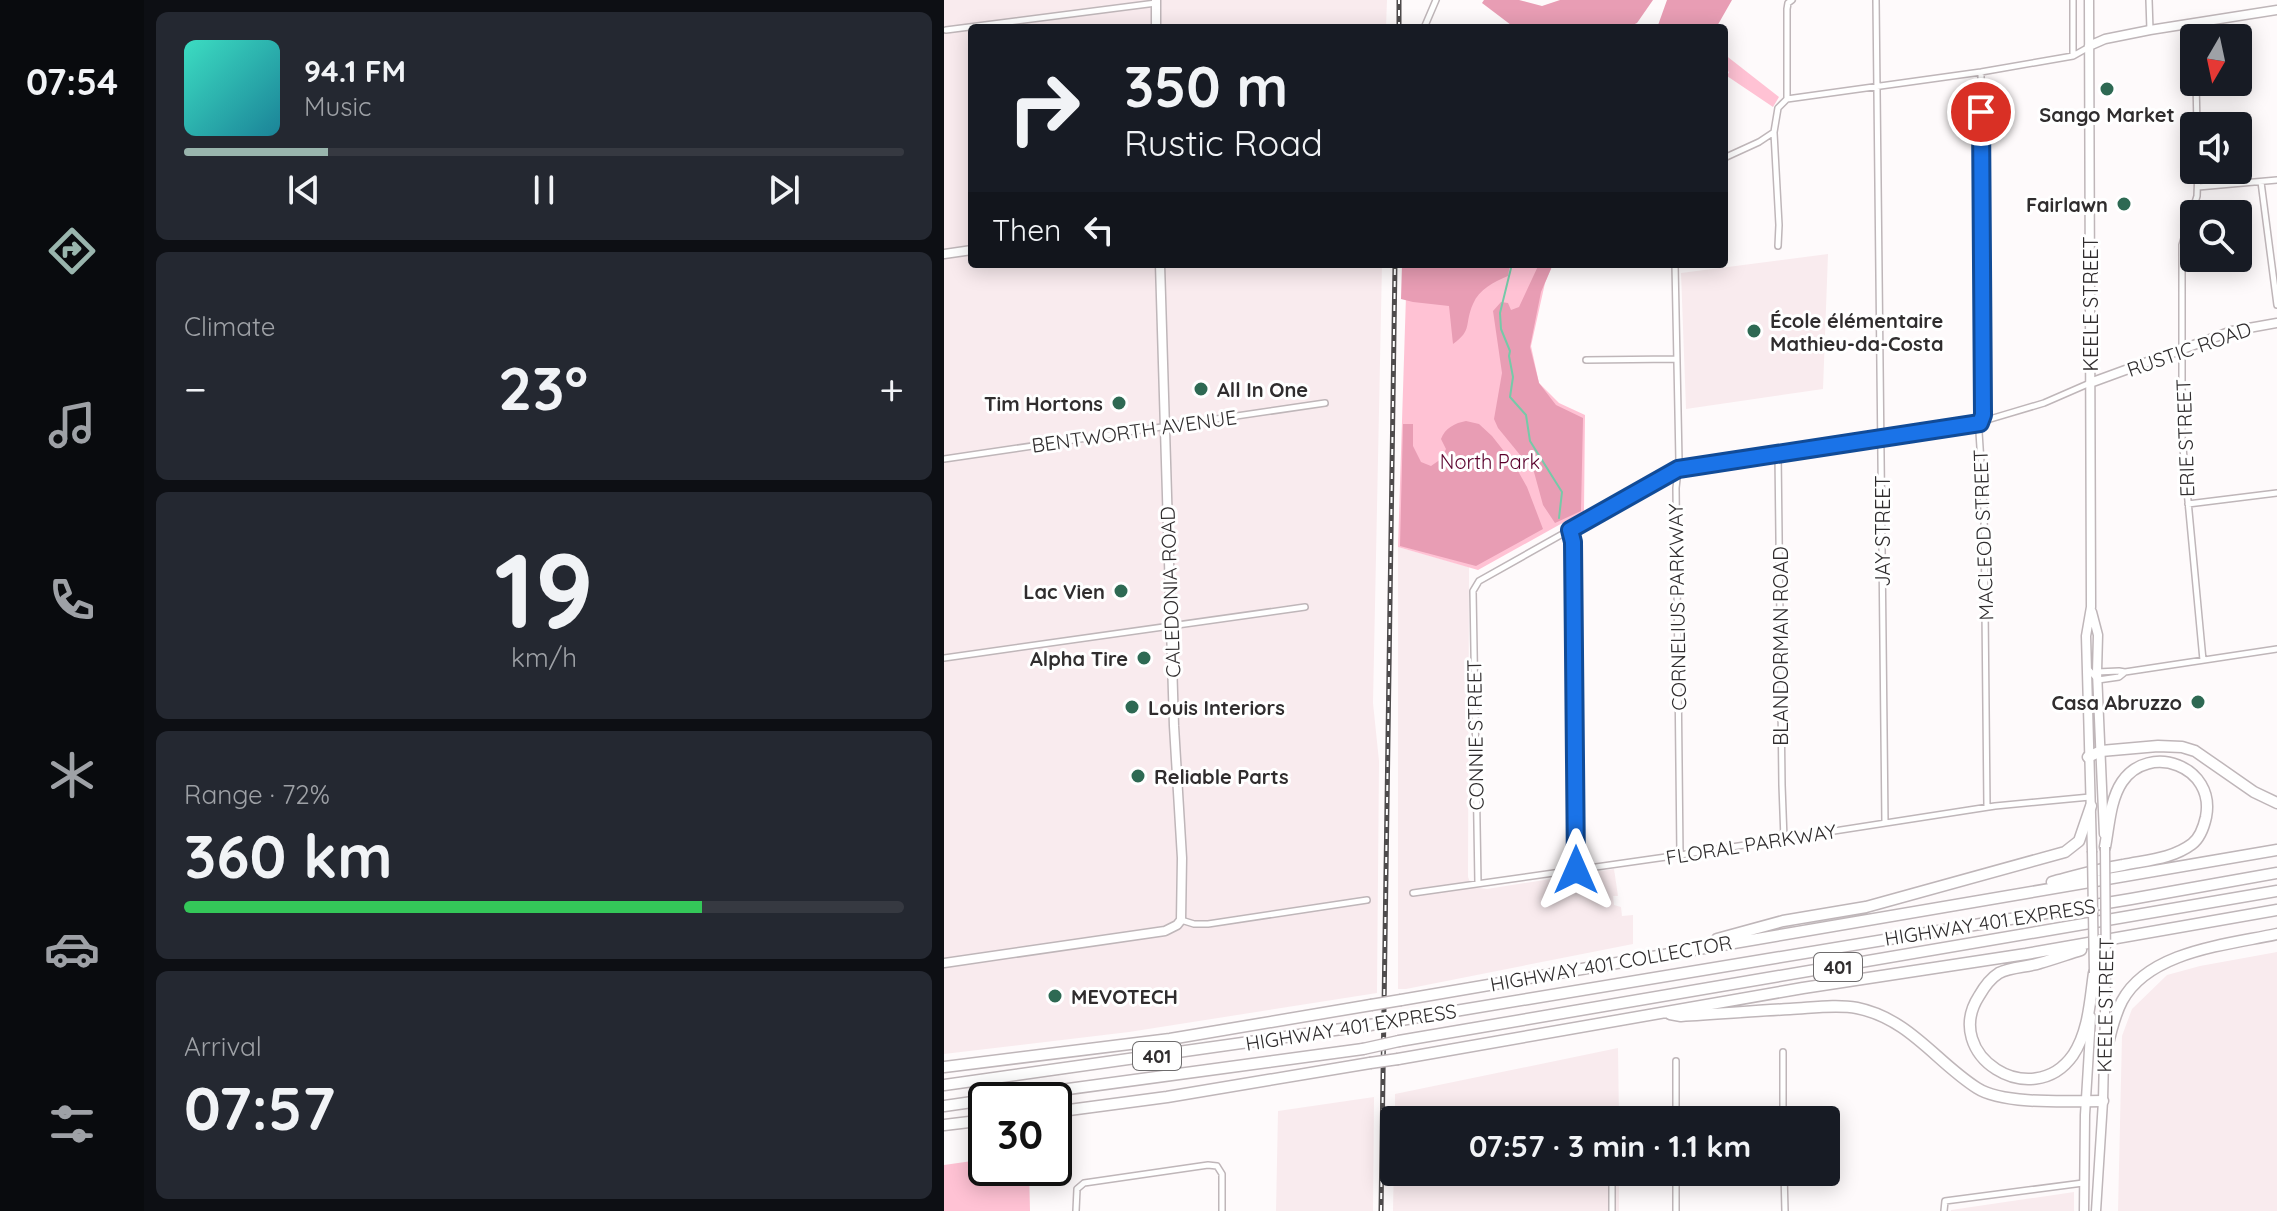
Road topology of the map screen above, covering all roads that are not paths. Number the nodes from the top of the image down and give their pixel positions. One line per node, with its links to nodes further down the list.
1 (1436, 0): 12 (street)
2 (1792, 0): 20 (street)
3 (1876, 0): 19 (street, JAY STREET)
4 (2073, 0): 17 (street)
5 (2089, 0): 16 (main road, KEELE STREET)
6 (2149, 0): 15 (street)
7 (1156, 2): 10 (street); 11 (main road)
8 (2277, 10): 9 (main road)
9 (2195, 23): 15 (main road)
10 (991, 24)
11 (1156, 24)
12 (1426, 24)
13 (968, 27): 14 (street)
14 (946, 30)
15 (2150, 30): 16 (main road)
16 (2089, 46): 17 (street); 36 (main road, KEELE STREET)
17 (2073, 56): 18 (street)
18 (1981, 72): 19 (street); 38 (street, MACLEOD STREET)
19 (1878, 86): 20 (street); 40 (street, JAY STREET)
20 (1787, 99): 21 (street)
21 (1774, 132): 22 (street); 26 (street)
22 (1728, 156)
23 (2277, 180): 24 (street)
24 (2261, 182): 25 (street); 31 (street)
25 (2198, 187): 33 (street, ERIE STREET)
26 (1778, 246)
27 (968, 251): 28 (main road)
28 (944, 254)
29 (1160, 268): 39 (main road, CALEDONIA ROAD)
30 (1675, 268): 34 (street, CORNELIUS PARKWAY)
31 (2277, 305)
32 (2277, 323): 33 (main road, RUSTIC ROAD)
33 (2183, 350): 36 (main road, RUSTIC ROAD); 45 (street, ERIE STREET)
34 (1676, 359): 35 (street); 43 (street, CORNELIUS PARKWAY)
35 (1586, 360)
36 (2090, 383): 38 (street, RUSTIC ROAD); 49 (main road, KEELE STREET)
37 (1325, 403): 39 (street, BENTWORTH AVENUE)
38 (1980, 423): 40 (street, RUSTIC ROAD); 60 (street, MACLEOD STREET)
39 (1165, 427): 42 (street, BENTWORTH AVENUE); 50 (main road, CALEDONIA ROAD)
40 (1881, 439): 41 (street, RUSTIC ROAD); 61 (street, JAY STREET)
41 (1778, 453): 43 (street, RUSTIC ROAD); 62 (street, BLANDORMAN ROAD)
42 (944, 459)
43 (1678, 469): 46 (street, RUSTIC ROAD); 65 (street, CORNELIUS PARKWAY)
44 (2277, 493): 45 (street)
45 (2188, 504): 53 (street, ERIE STREET)
46 (1570, 530): 47 (street, RUSTIC ROAD); 66 (street)
47 (1474, 588): 68 (street, CONNIE STREET)
48 (1305, 607): 50 (street)
49 (2091, 607): 54 (main road, KEELE STREET); 55 (main road, KEELE STREET)
50 (1170, 626): 52 (street); 74 (main road, CALEDONIA ROAD)
51 (2277, 649): 53 (street)
52 (944, 658)
53 (2203, 660): 55 (street)
54 (2087, 665): 55 (street); 57 (main road, KEELE STREET)
55 (2098, 676): 56 (main road, KEELE STREET)
56 (2101, 751): 57 (highway); 59 (highway); 63 (main road, KEELE STREET)
57 (2088, 757): 58 (main road, KEELE STREET)
58 (2091, 802): 60 (street, FLORAL PARKWAY); 77 (highway); 79 (main road, KEELE STREET, bridge)
59 (2277, 803)
60 (1987, 807): 61 (street, FLORAL PARKWAY)
61 (1885, 823): 62 (street, FLORAL PARKWAY)
62 (1784, 839): 65 (street, FLORAL PARKWAY)
63 (2105, 847): 72 (highway); 83 (main road, KEELE STREET, bridge)
64 (2277, 850): 72 (highway, HIGHWAY 401 COLLECTOR / 401)
65 (1680, 855): 66 (street, FLORAL PARKWAY)
66 (1576, 870): 68 (street, FLORAL PARKWAY)
67 (2277, 873): 85 (highway, HIGHWAY 401 EXPRESS / 401, bridge)
68 (1478, 883): 70 (street, FLORAL PARKWAY)
69 (2277, 891): 86 (highway, HIGHWAY 401 EXPRESS / 401, bridge)
70 (1413, 893)
71 (1367, 900): 74 (street)
72 (1979, 900): 77 (highway, HIGHWAY 401 COLLECTOR / 401)
73 (2277, 910): 76 (highway, 401)
74 (1181, 920): 78 (main road)
75 (2277, 934): 83 (highway)
76 (2114, 939): 79 (highway); 80 (highway, 401)
77 (1649, 956): 84 (highway, HIGHWAY 401 COLLECTOR / 401, bridge)
78 (944, 963)
79 (2094, 973): 87 (main road, KEELE STREET)
80 (1665, 1012): 87 (highway); 93 (highway, 401, bridge)
81 (1783, 1052): 92 (street)
82 (1676, 1061): 91 (street)
83 (2104, 1061): 88 (main road, KEELE STREET)
84 (944, 1067)
85 (944, 1085)
86 (1072, 1088)
87 (2086, 1101): 88 (highway); 96 (main road, KEELE STREET)
88 (2103, 1101): 107 (main road, KEELE STREET)
89 (968, 1103): 90 (highway, HIGHWAY 401 EXPRESS / 401)
90 (944, 1106)
91 (1676, 1106)
92 (1783, 1106)
93 (1072, 1110)
94 (968, 1122): 95 (highway)
95 (944, 1125)
96 (2083, 1183): 105 (street); 106 (main road, KEELE STREET)
97 (1612, 1186): 102 (street)
98 (1676, 1186): 103 (street)
99 (1784, 1186): 104 (street)
100 (1076, 1211): 101 (street)
101 (1222, 1211)
102 (1612, 1211)
103 (1676, 1211)
104 (1785, 1211)
105 (1944, 1211)
106 (2084, 1211)
107 (2096, 1211)

